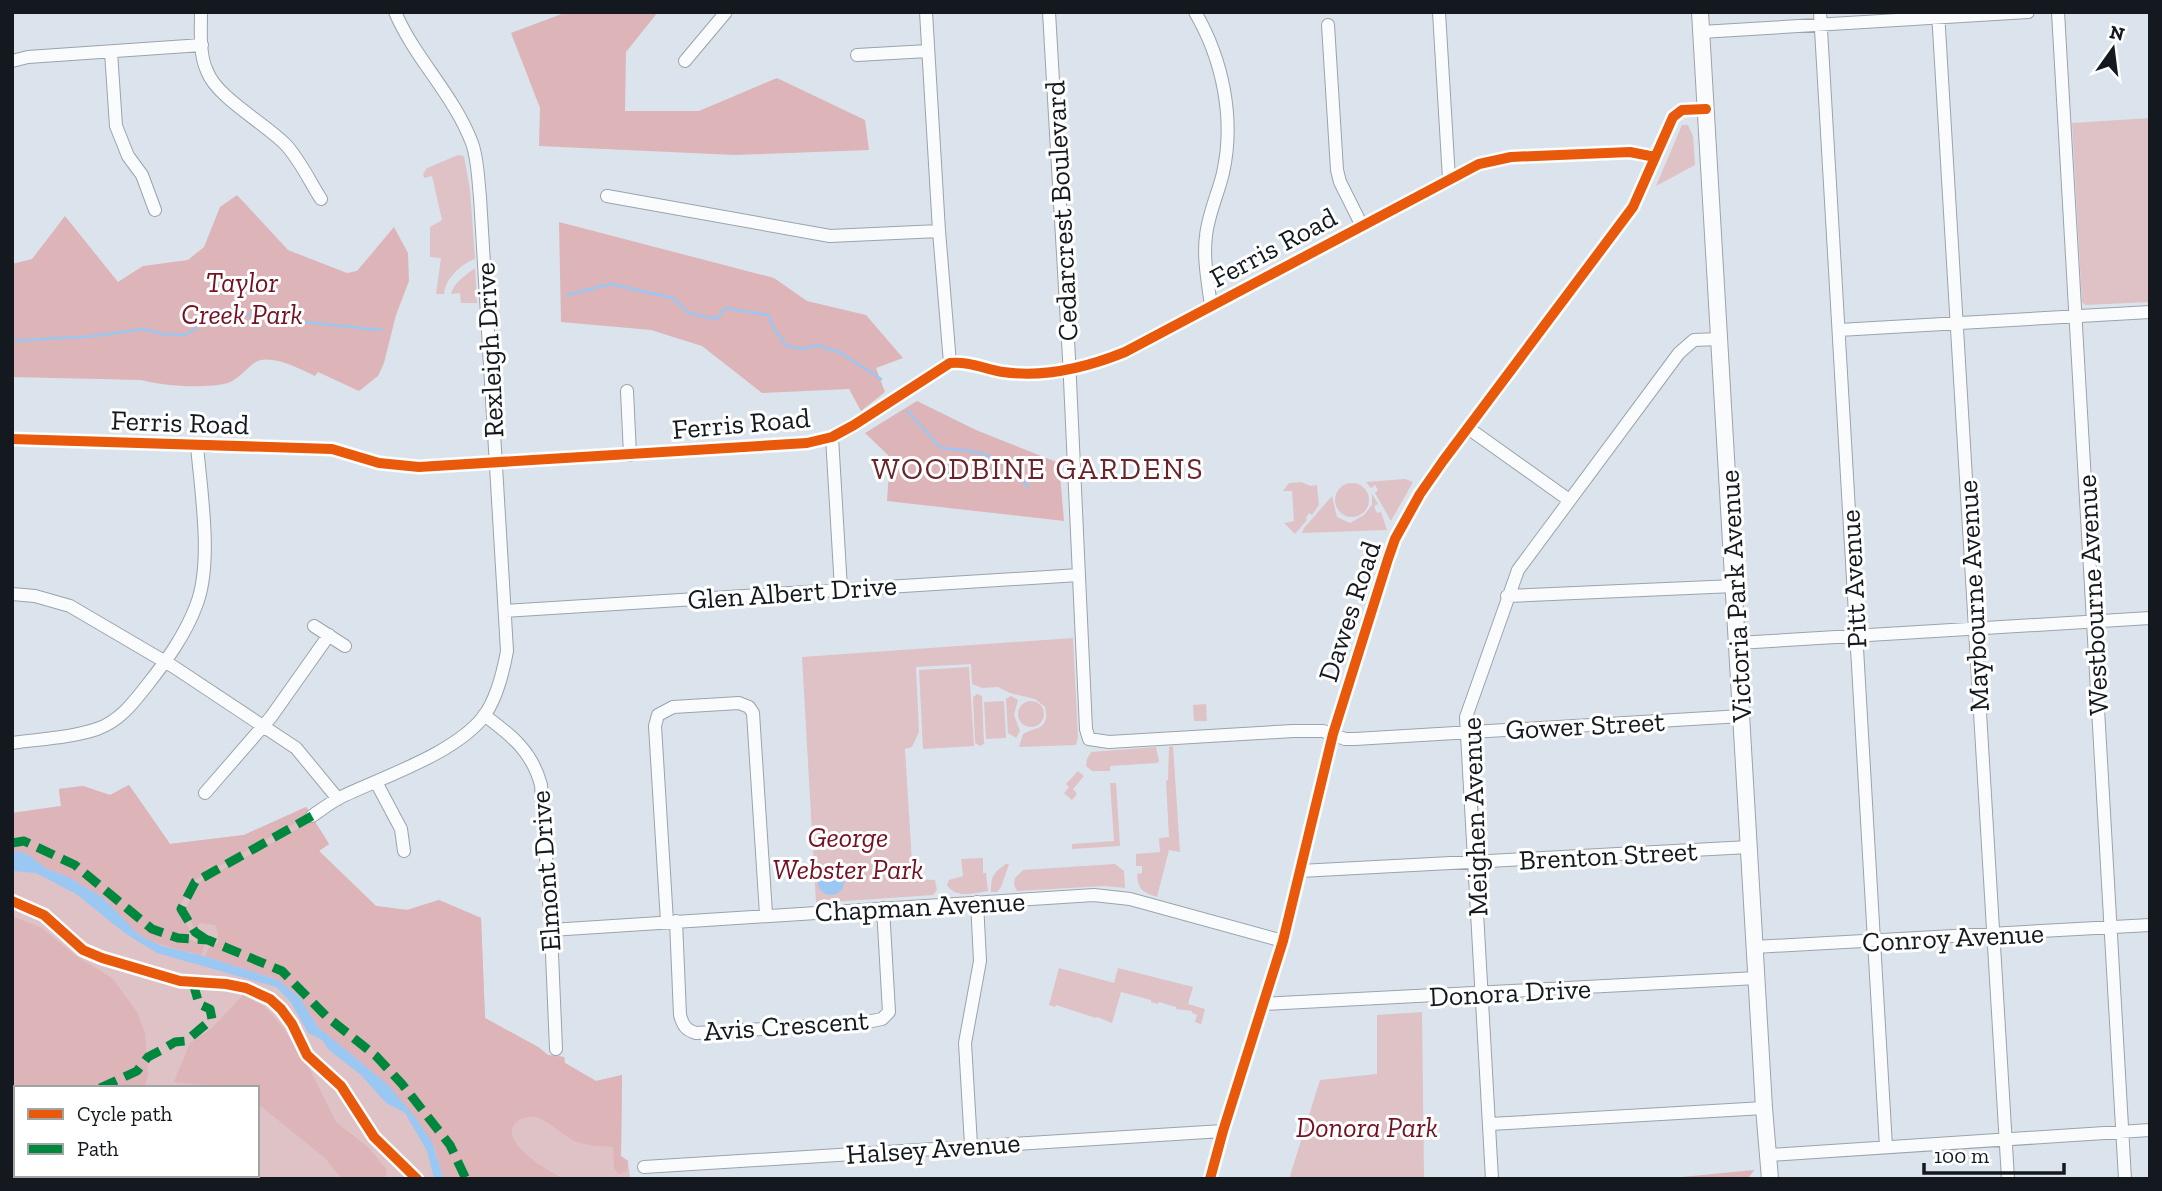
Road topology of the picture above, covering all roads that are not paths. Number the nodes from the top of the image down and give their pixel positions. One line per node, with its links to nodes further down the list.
1 (201, 12): 15 (street)
2 (395, 12): 43 (street, Rexleigh Drive)
3 (726, 12): 20 (street)
4 (926, 12): 16 (street)
5 (1049, 12): 36 (street, Cedarcrest Boulevard)
6 (1195, 12): 29 (street)
7 (1438, 12): 23 (street)
8 (1700, 12): 14 (main road, Victoria Park Avenue)
9 (2028, 12): 11 (street)
10 (2058, 12): 31 (street, Westbourne Avenue)
11 (1939, 15): 12 (street); 32 (street, Maybourne Avenue)
12 (1820, 19): 14 (street); 33 (street, Pitt Avenue)
13 (1328, 24): 27 (street)
14 (1701, 32): 21 (main road, Victoria Park Avenue)
15 (202, 45): 17 (street); 25 (street)
16 (928, 51): 18 (street); 28 (street)
17 (111, 52): 19 (street); 26 (street)
18 (857, 55)
19 (12, 61)
20 (685, 61)
21 (1706, 109): 22 (street, Dawes Road); 34 (main road, Victoria Park Avenue)
22 (1656, 157): 23 (street, Ferris Road); 38 (street, Dawes Road)
23 (1449, 178): 27 (street, Ferris Road)
24 (607, 196): 28 (street)
25 (321, 199)
26 (155, 209)
27 (1362, 226): 29 (street, Ferris Road)
28 (939, 231): 35 (street)
29 (1211, 306): 36 (street, Ferris Road)
30 (2150, 312): 31 (street)
31 (2077, 316): 32 (street); 52 (street, Westbourne Avenue)
32 (1957, 323): 33 (street); 54 (street, Maybourne Avenue)
33 (1839, 330): 56 (street, Pitt Avenue)
34 (1720, 339): 44 (street, Meighen Avenue); 46 (main road, Victoria Park Avenue)
35 (950, 363): 36 (street, Ferris Road); 39 (street, Ferris Road)
36 (1070, 369): 45 (street, Cedarcrest Boulevard)
37 (627, 391): 42 (street)
38 (1468, 428): 44 (street); 64 (street, Dawes Road)
39 (832, 437): 42 (street, Ferris Road); 47 (street)
40 (12, 439): 41 (street, Ferris Road)
41 (197, 446): 43 (street, Ferris Road); 59 (street)
42 (630, 455): 43 (street, Ferris Road)
43 (495, 462): 50 (street, Rexleigh Drive)
44 (1569, 500): 49 (street, Meighen Avenue)
45 (1079, 575): 47 (street, Glen Albert Drive); 65 (street, Cedarcrest Boulevard)
46 (1734, 586): 49 (street); 57 (main road, Victoria Park Avenue)
47 (841, 589): 50 (street, Glen Albert Drive)
48 (12, 594): 59 (street)
49 (1507, 596): 63 (street, Meighen Avenue)
50 (505, 611): 60 (street, Rexleigh Drive)
51 (2150, 618): 52 (street)
52 (2093, 622): 54 (street); 80 (street, Westbourne Avenue)
53 (314, 626): 55 (street)
54 (1975, 629): 56 (street); 82 (street, Maybourne Avenue)
55 (329, 635): 58 (street); 62 (street)
56 (1856, 637): 57 (street); 84 (street, Pitt Avenue)
57 (1737, 643): 61 (main road, Victoria Park Avenue)
58 (345, 646)
59 (165, 662): 62 (street); 66 (street)
60 (484, 715): 67 (street, Rexleigh Drive); 81 (street, Elmont Drive)
61 (1742, 716): 63 (street, Gower Street); 71 (main road, Victoria Park Avenue)
62 (264, 726): 68 (street); 69 (street)
63 (1467, 732): 64 (street, Gower Street); 73 (street, Meighen Avenue)
64 (1334, 734): 65 (street, Gower Street); 74 (street, Dawes Road)
65 (1095, 741)
66 (12, 743)
67 (376, 782): 69 (street, Rexleigh Drive); 72 (street)
68 (205, 793)
69 (338, 799): 70 (street, Rexleigh Drive)
70 (312, 816)
71 (1749, 847): 73 (street, Brenton Street); 85 (main road, Victoria Park Avenue)
72 (404, 850)
73 (1474, 863): 74 (street, Brenton Street); 87 (street, Meighen Avenue)
74 (1300, 871): 83 (street, Dawes Road)
75 (977, 902): 76 (street, Chapman Avenue); 83 (street, Chapman Avenue); 96 (street)
76 (883, 908): 77 (street, Chapman Avenue); 78 (street, Avis Crescent)
77 (766, 914): 78 (street, Chapman Avenue); 78 (street)
78 (671, 921): 81 (street, Chapman Avenue)
79 (2150, 925): 80 (street, Conroy Avenue)
80 (2111, 927): 82 (street, Conroy Avenue); 94 (street, Westbourne Avenue)
81 (551, 930): 89 (street, Elmont Drive)
82 (1992, 935): 84 (street, Conroy Avenue); 95 (street, Maybourne Avenue)
83 (1283, 941): 88 (street, Dawes Road)
84 (1874, 942): 85 (street, Conroy Avenue); 97 (street, Pitt Avenue)
85 (1755, 947): 86 (main road, Victoria Park Avenue)
86 (1757, 978): 87 (street, Donora Drive); 90 (main road, Victoria Park Avenue)
87 (1482, 993): 88 (street, Donora Drive); 91 (street, Meighen Avenue)
88 (1263, 1004): 93 (street, Dawes Road)
89 (556, 1049)
90 (1764, 1108): 91 (street); 98 (main road, Victoria Park Avenue)
91 (1490, 1124): 101 (street, Meighen Avenue)
92 (2150, 1130): 94 (street)
93 (1223, 1131): 96 (street, Halsey Avenue); 100 (street, Dawes Road)
94 (2123, 1132): 95 (street); 104 (street, Westbourne Avenue)
95 (2006, 1138): 97 (street); 103 (street, Maybourne Avenue)
96 (971, 1146): 99 (street, Halsey Avenue)
97 (1886, 1147): 98 (street)
98 (1769, 1154): 102 (main road, Victoria Park Avenue)
99 (644, 1167)
100 (1210, 1179)
101 (1492, 1179)
102 (1770, 1179)
103 (2008, 1179)
104 (2125, 1179)

